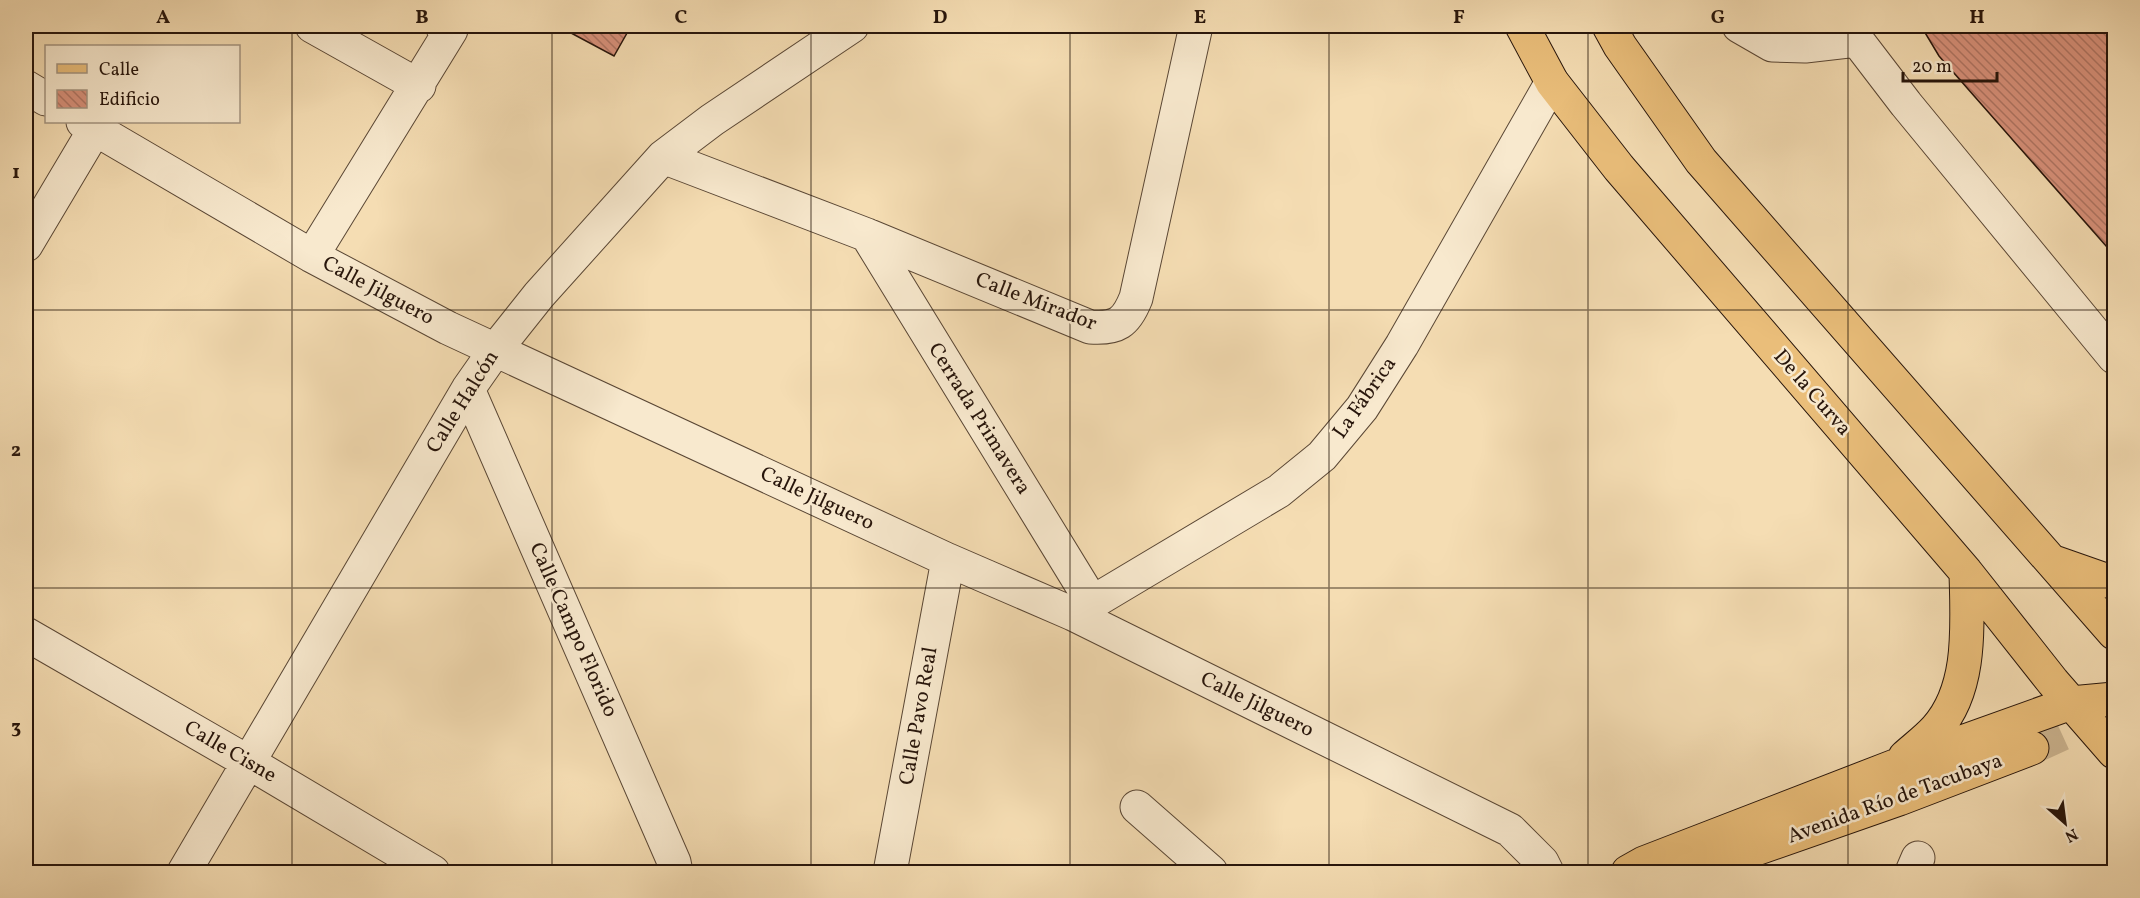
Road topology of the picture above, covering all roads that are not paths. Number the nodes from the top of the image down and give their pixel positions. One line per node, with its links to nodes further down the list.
1 (312, 26): 10 (street)
2 (442, 26): 10 (street)
3 (852, 26): 14 (street, Calle Halcón)
4 (1197, 26): 15 (street, Calle Mirador)
5 (1522, 26): 9 (main road, De la Curva)
6 (1609, 26): 22 (main road)
7 (1739, 26): 8 (street)
8 (1854, 33): 19 (street)
9 (1552, 82): 23 (main road, De la Curva); 25 (street, La Fábrica)
10 (418, 86): 17 (street)
11 (26, 87): 12 (street)
12 (45, 98)
13 (89, 125): 16 (street); 17 (street, Calle Jilguero)
14 (663, 158): 15 (street, Calle Mirador); 18 (street, Calle Halcón)
15 (867, 235): 25 (street, Cerrada Primavera)
16 (26, 245)
17 (312, 256): 18 (street, Calle Jilguero)
18 (496, 349): 20 (street, Calle Halcón); 21 (street, Calle Jilguero)
19 (2115, 357)
20 (468, 389): 32 (street, Calle Halcón); 37 (street, Calle Campo Florido)
21 (948, 560): 25 (street, Calle Jilguero); 38 (street, Calle Pavo Real)
22 (2053, 562): 24 (main road); 26 (main road)
23 (1966, 572): 29 (main road, De la Curva); 33 (main road)
24 (2115, 583)
25 (1082, 608): 40 (street, Calle Jilguero)
26 (2115, 633)
27 (26, 634): 32 (street, Calle Cisne)
28 (2115, 699): 29 (main road)
29 (2071, 703): 31 (main road, De la Curva); 33 (main road)
30 (2032, 748): 42 (main road, Avenida Río de Tacubaya)
31 (2115, 752)
32 (248, 762): 35 (street, Calle Halcón); 36 (street, Calle Cisne)
33 (1895, 766): 41 (main road)
34 (1137, 807): 39 (street)
35 (184, 873)
36 (433, 873)
37 (676, 873)
38 (890, 873)
39 (1211, 873)
40 (1547, 873)
41 (1628, 873)
42 (1690, 873)

